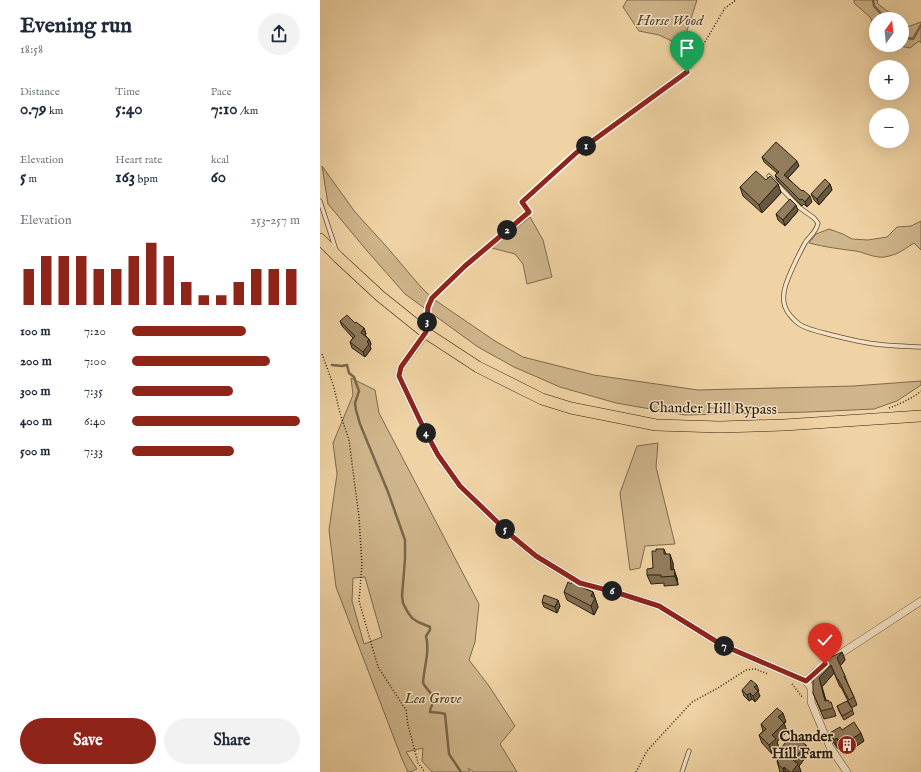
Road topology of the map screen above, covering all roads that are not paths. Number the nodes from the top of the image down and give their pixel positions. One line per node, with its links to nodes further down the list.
1 (769, 176): 6 (lane)
2 (320, 201): 4 (lane)
3 (320, 239): 4 (highway, Chander Hill Bypass)
4 (338, 258): 5 (highway, Chander Hill Bypass)
5 (426, 332): 7 (highway, Chander Hill Bypass); 9 (street)
6 (921, 347)
7 (921, 416)
8 (921, 601): 9 (street)
9 (806, 681): 12 (street)
10 (689, 751): 11 (lane)
11 (682, 772)
12 (847, 772)

